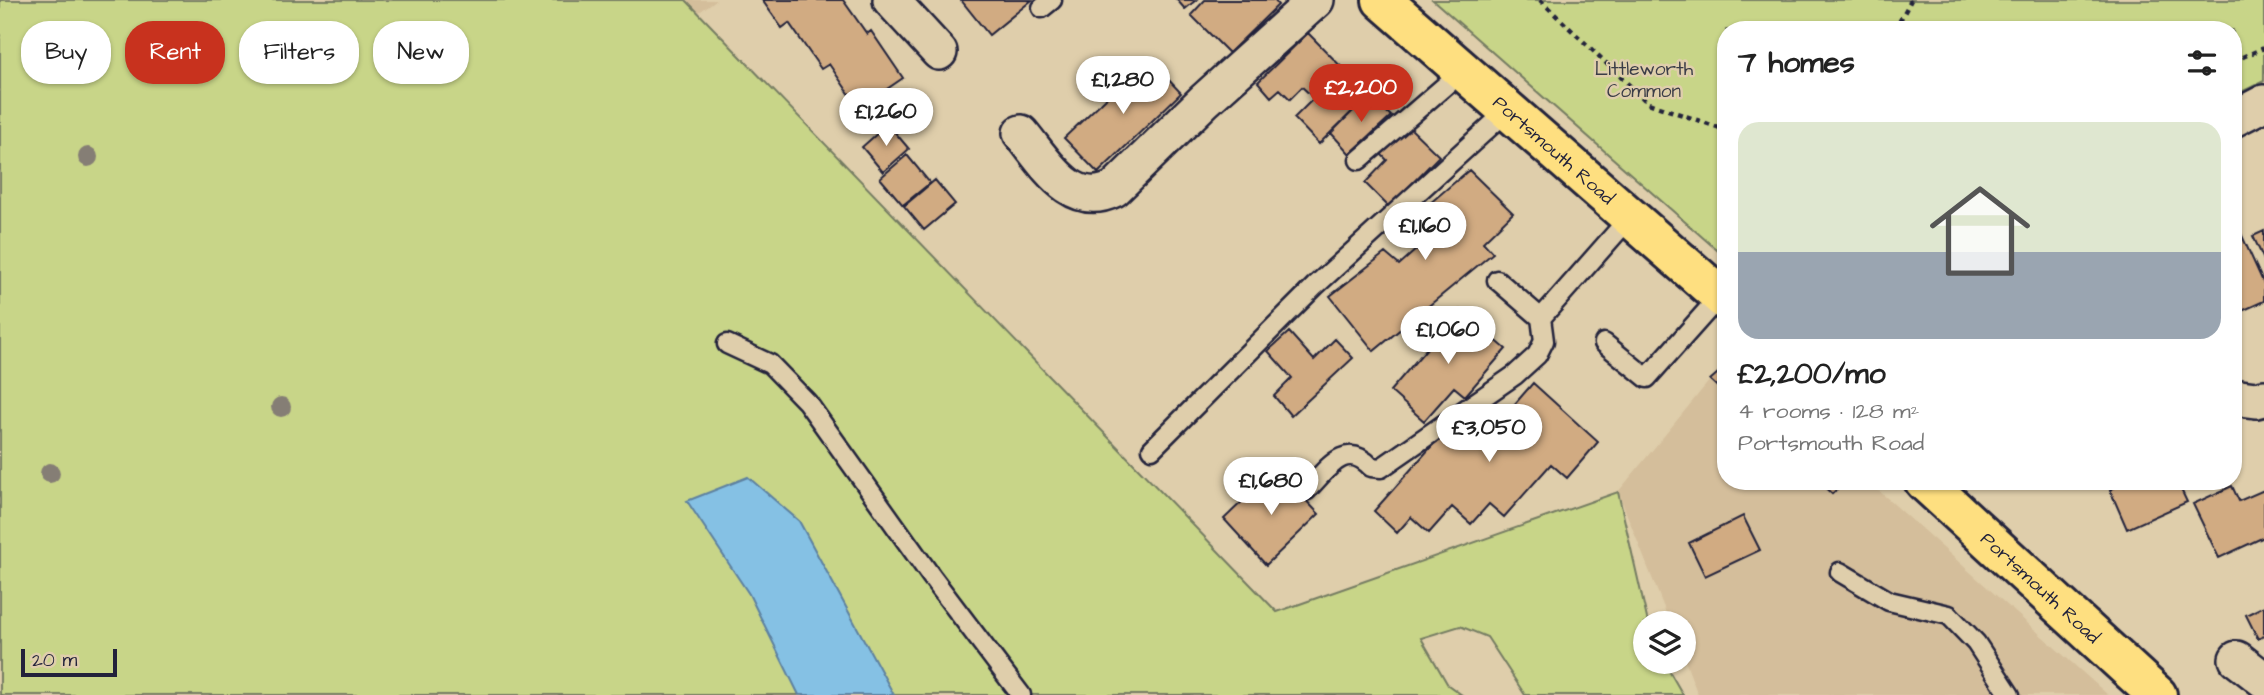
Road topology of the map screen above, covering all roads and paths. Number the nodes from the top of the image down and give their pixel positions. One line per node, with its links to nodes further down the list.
1 (891, 0): 8 (street)
2 (1315, 0): 15 (street)
3 (1382, 0): 10 (main road, Portsmouth Road)
4 (1539, 0): 14 (path)
5 (1911, 0): 6 (path)
6 (1900, 21)
7 (2264, 48): 9 (path)
8 (939, 52)
9 (2242, 57)
10 (1461, 72): 12 (main road, Portsmouth Road); 16 (lane)
11 (2264, 103): 13 (street)
12 (1506, 112): 17 (main road, Portsmouth Road); 26 (lane)
13 (2242, 114)
14 (1717, 127)
15 (1021, 133)
16 (1359, 160)
17 (1630, 217): 19 (main road, Portsmouth Road); 21 (lane)
18 (1497, 280): 21 (lane)
19 (1717, 294)
20 (1717, 305): 22 (lane)
21 (1541, 318): 27 (lane)
22 (1604, 343)
23 (727, 344): 30 (lane)
24 (2242, 398): 25 (street)
25 (2264, 398)
26 (1152, 449)
27 (1307, 490)
28 (1934, 490): 32 (main road, Portsmouth Road)
29 (1840, 572): 31 (lane)
30 (1021, 695)
31 (2010, 695)
32 (2157, 695)

